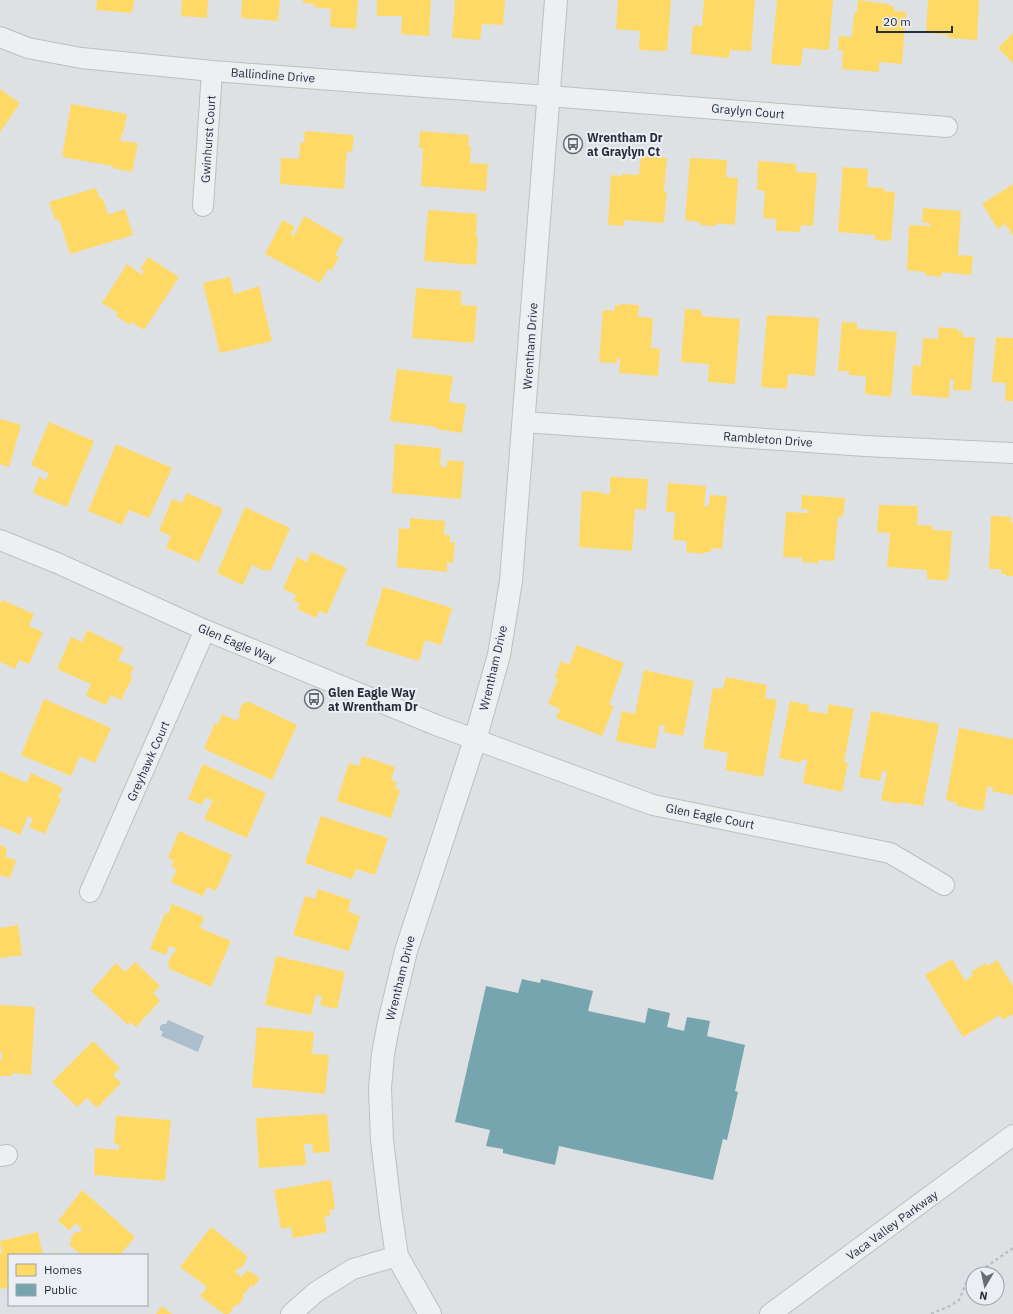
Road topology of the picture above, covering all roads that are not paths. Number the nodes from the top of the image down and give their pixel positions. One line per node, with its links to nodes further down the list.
1 (556, 0): 4 (street, Wrentham Drive)
2 (0, 37): 3 (street, Ballindine Drive)
3 (212, 71): 4 (street, Ballindine Drive); 6 (street, Gwinhurst Court)
4 (548, 96): 5 (street, Graylyn Court); 7 (street, Wrentham Drive)
5 (947, 127)
6 (203, 206)
7 (524, 422): 8 (street, Rambleton Drive); 11 (street, Wrentham Drive)
8 (1013, 453)
9 (0, 540): 10 (street, Glen Eagle Way)
10 (205, 630): 11 (street, Glen Eagle Way); 13 (street, Greyhawk Court)
11 (475, 740): 12 (street, Glen Eagle Court); 15 (street, Wrentham Drive)
12 (944, 885)
13 (90, 892)
14 (1013, 1135): 18 (street, Vaca Valley Parkway)
15 (397, 1256): 16 (street); 17 (street, Wrentham Drive)
16 (291, 1314)
17 (430, 1314)
18 (770, 1314)

